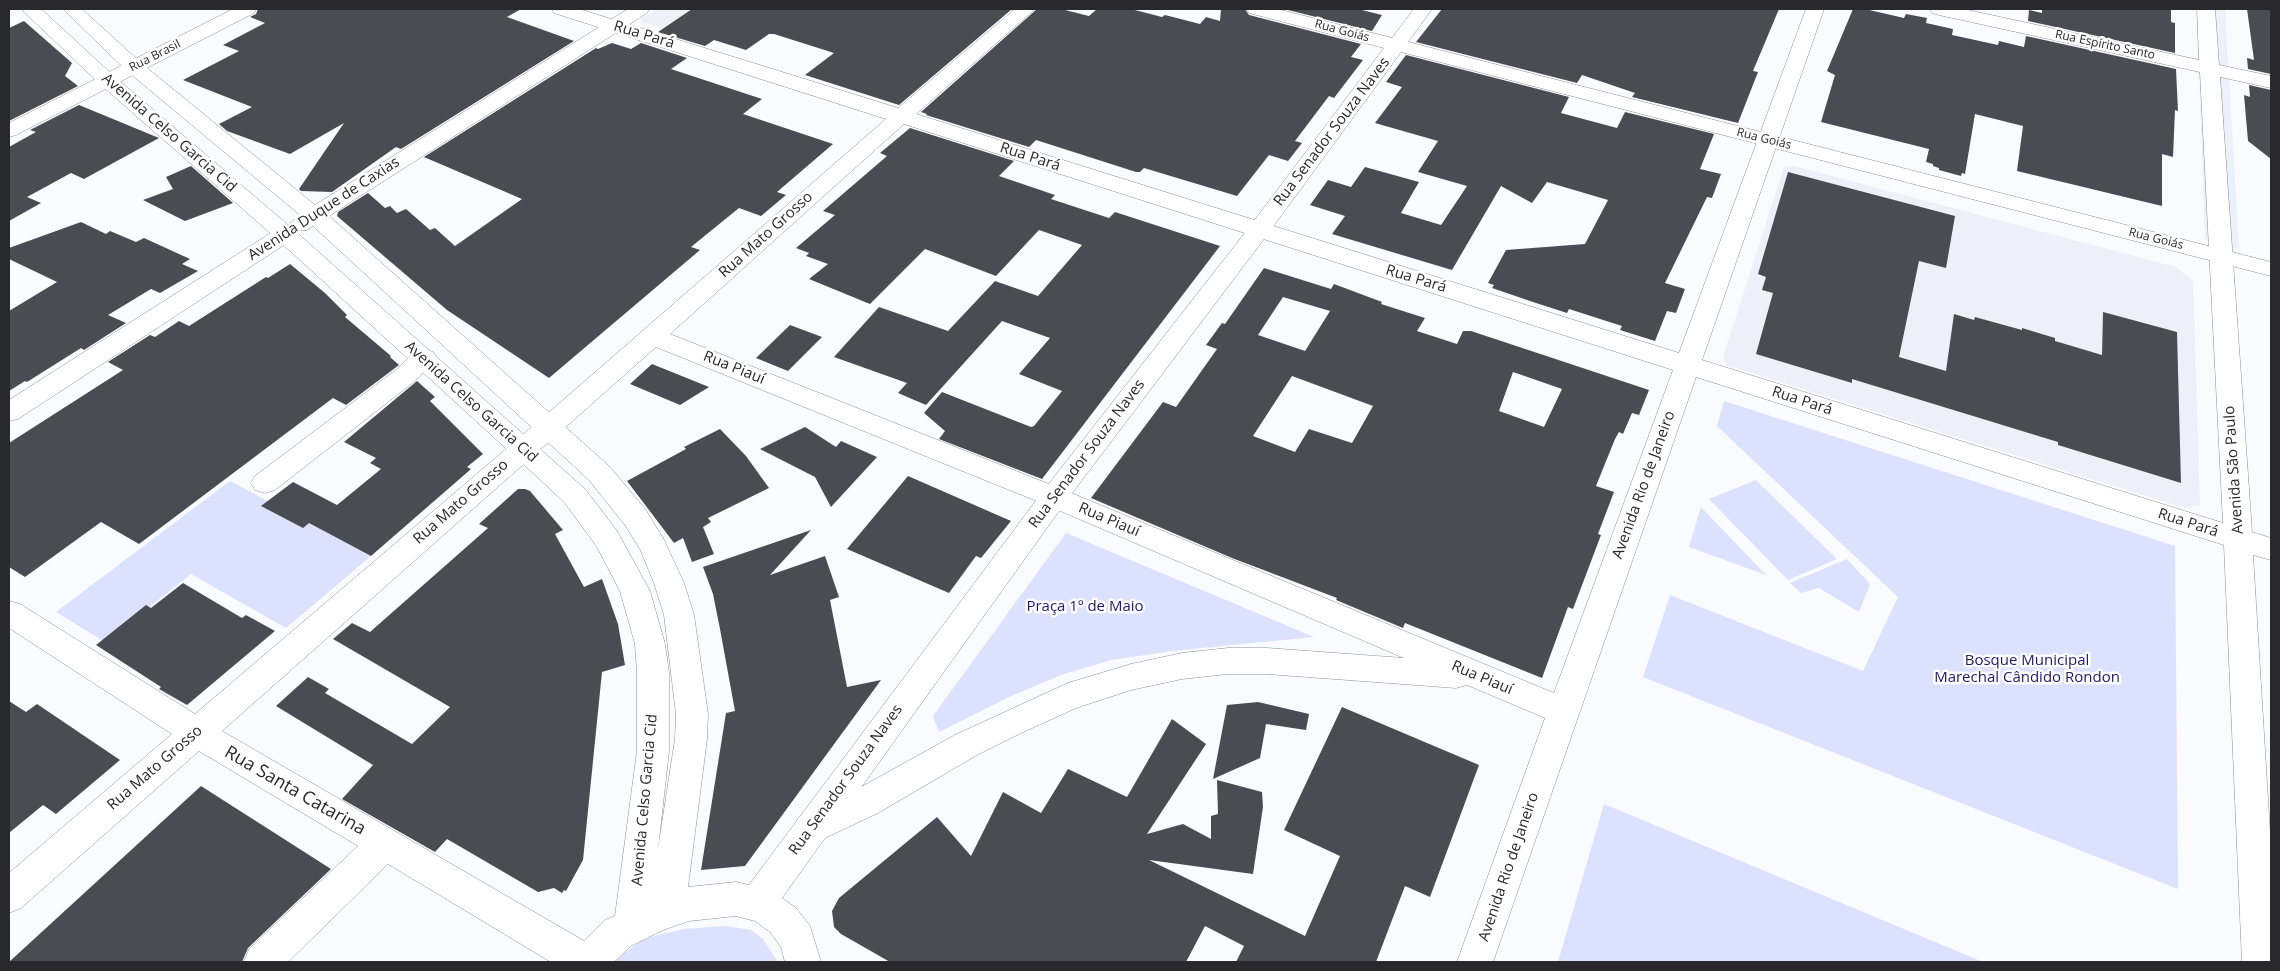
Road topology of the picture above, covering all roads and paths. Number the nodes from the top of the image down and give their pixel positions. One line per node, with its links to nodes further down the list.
1 (30, 9): 16 (street, Avenida Celso Garcia Cid)
2 (72, 9): 14 (street, Avenida Celso Garcia Cid)
3 (247, 9): 14 (street, Rua Brasil)
4 (560, 9): 12 (street, Rua Pará)
5 (640, 9): 12 (street, Avenida Duque de Caxias)
6 (1026, 9): 18 (street, Rua Mato Grosso)
7 (1256, 9): 13 (street, Rua Goiás)
8 (1423, 9): 13 (street, Rua Senador Souza Naves)
9 (1815, 9): 22 (street, Avenida Rio de Janeiro)
10 (1939, 9): 15 (street, Rua Espírito Santo)
11 (2206, 9): 15 (street, Avenida São Paulo)
12 (613, 25): 18 (street, Rua Pará); 25 (street, Avenida Duque de Caxias)
13 (1397, 45): 22 (street, Rua Goiás); 26 (street, Rua Senador Souza Naves)
14 (134, 67): 16 (street, Rua Brasil); 19 (street, Avenida Celso Garcia Cid)
15 (2210, 68): 17 (street, Rua Espírito Santo); 28 (street, Avenida São Paulo)
16 (108, 81): 20 (street, Rua Brasil); 21 (street, Avenida Celso Garcia Cid)
17 (2271, 82)
18 (901, 116): 26 (street, Rua Pará); 30 (street, Rua Mato Grosso)
19 (204, 124): 21 (street); 23 (street, Avenida Celso Garcia Cid)
20 (9, 131)
21 (174, 138): 24 (street, Avenida Celso Garcia Cid)
22 (1769, 140): 28 (street, Rua Goiás); 32 (street, Avenida Rio de Janeiro)
23 (258, 169): 24 (street); 25 (street, Avenida Celso Garcia Cid)
24 (226, 183): 27 (street, Avenida Celso Garcia Cid)
25 (314, 215): 27 (street, Avenida Duque de Caxias); 34 (street, Avenida Celso Garcia Cid)
26 (1259, 230): 32 (street, Rua Pará); 37 (street, Rua Senador Souza Naves)
27 (285, 234): 31 (street, Avenida Celso Garcia Cid); 33 (street, Avenida Duque de Caxias)
28 (2221, 256): 29 (street, Rua Goiás); 38 (street, Avenida São Paulo)
29 (2271, 269)
30 (652, 336): 34 (street, Rua Mato Grosso); 37 (street, Rua Piauí)
31 (424, 358): 35 (street, Avenida Celso Garcia Cid); 36 (street)
32 (1687, 364): 38 (street, Rua Pará); 42 (street, Avenida Rio de Janeiro)
33 (9, 412)
34 (548, 428): 35 (street, Rua Mato Grosso); 48 (street, Avenida Celso Garcia Cid)
35 (523, 448): 43 (street, Rua Mato Grosso); 49 (street, Avenida Celso Garcia Cid)
36 (265, 483)
37 (1054, 497): 41 (street, Rua Piauí); 44 (street, Rua Senador Souza Naves)
38 (2238, 539): 39 (street, Rua Pará); 55 (street, Avenida São Paulo)
39 (2271, 549)
40 (9, 613): 43 (street, Rua Santa Catarina)
41 (1479, 676): 42 (street, Rua Piauí); 44 (street)
42 (1562, 712): 54 (street, Avenida Rio de Janeiro)
43 (196, 732): 45 (street, Rua Santa Catarina); 46 (street, Rua Mato Grosso)
44 (810, 829): 47 (street, Rua Senador Souza Naves)
45 (385, 844): 50 (street); 51 (street, Rua Santa Catarina)
46 (9, 896)
47 (757, 904): 48 (street); 53 (street)
48 (667, 911): 49 (street)
49 (632, 926): 52 (street)
50 (262, 962)
51 (585, 962)
52 (589, 962)
53 (803, 962)
54 (1476, 962)
55 (2260, 962)

